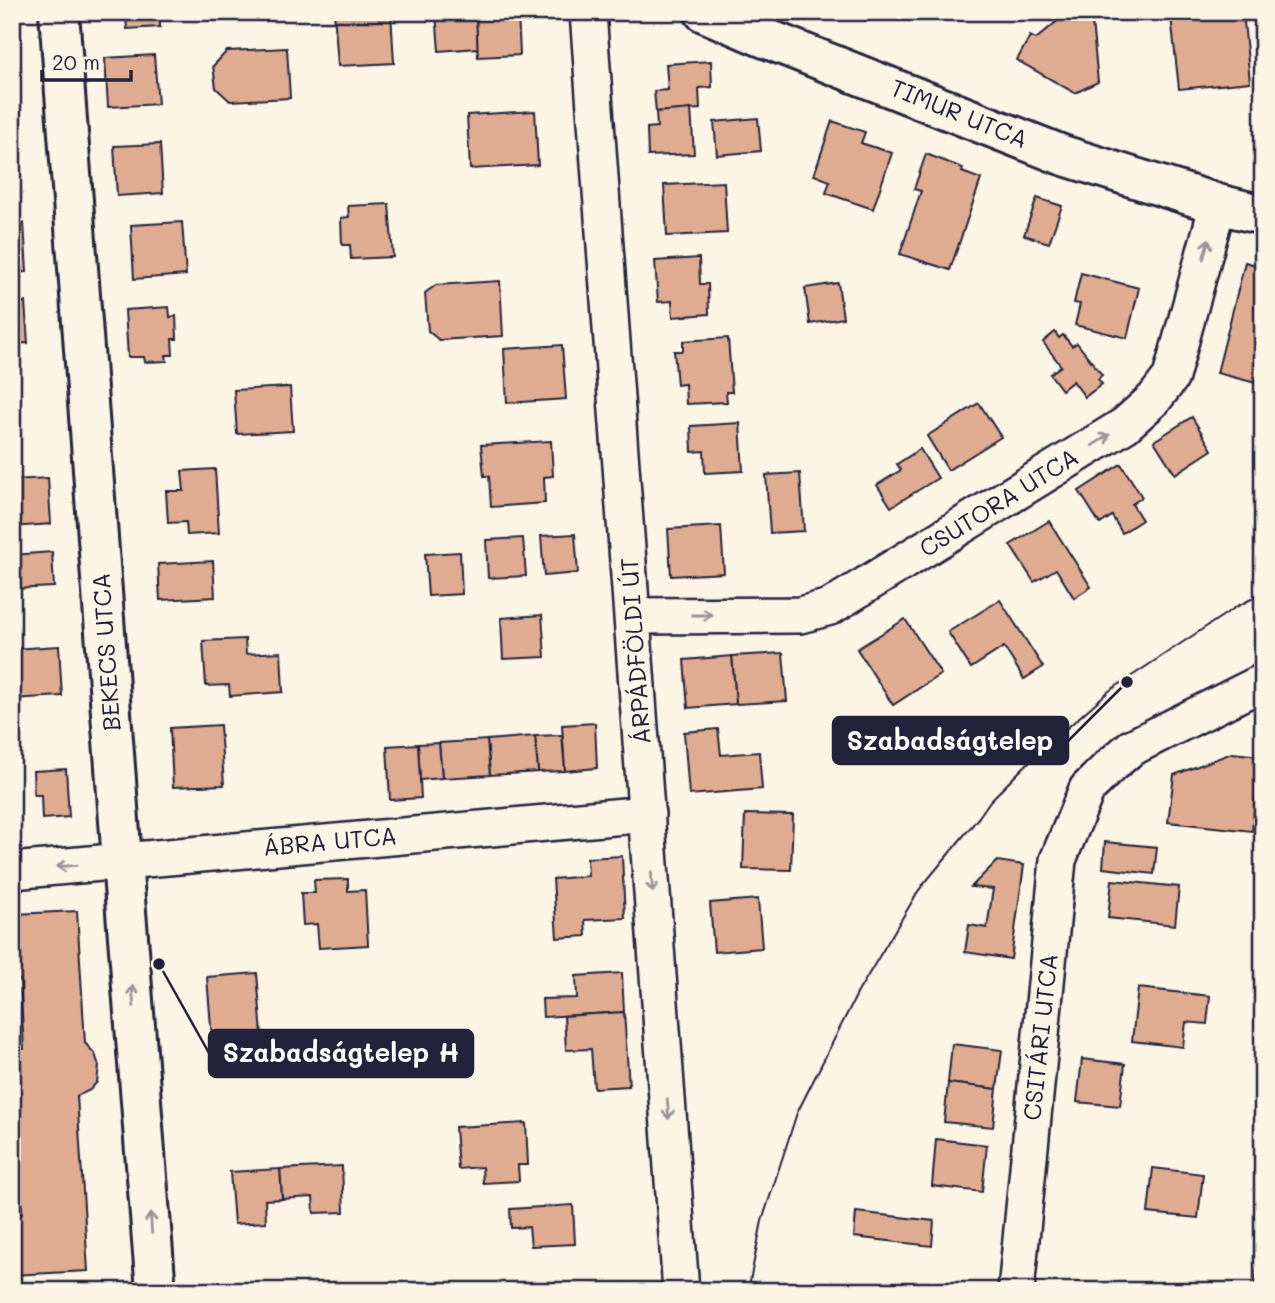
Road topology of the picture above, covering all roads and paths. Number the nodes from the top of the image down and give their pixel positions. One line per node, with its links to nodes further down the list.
1 (59, 12): 9 (street, BEKECS UTCA)
2 (588, 12): 6 (street, ÁRPÁDFÖLDI ÚT)
3 (704, 12): 4 (street, TIMUR UTCA)
4 (1218, 204): 5 (street, TIMUR UTCA); 6 (street, CSUTORA UTCA, one-way to 4)
5 (1263, 215)
6 (634, 616): 8 (street, ÁRPÁDFÖLDI ÚT)
7 (1263, 682): 13 (street, CSITÁRI UTCA)
8 (647, 814): 9 (street, ÁBRA UTCA); 12 (street, ÁRPÁDFÖLDI ÚT, one-way to 12)
9 (122, 861): 10 (street, ÁBRA UTCA, one-way to 10); 11 (street, BEKECS UTCA, one-way to 9)
10 (12, 871)
11 (156, 1291)
12 (681, 1291)
13 (1016, 1291)

